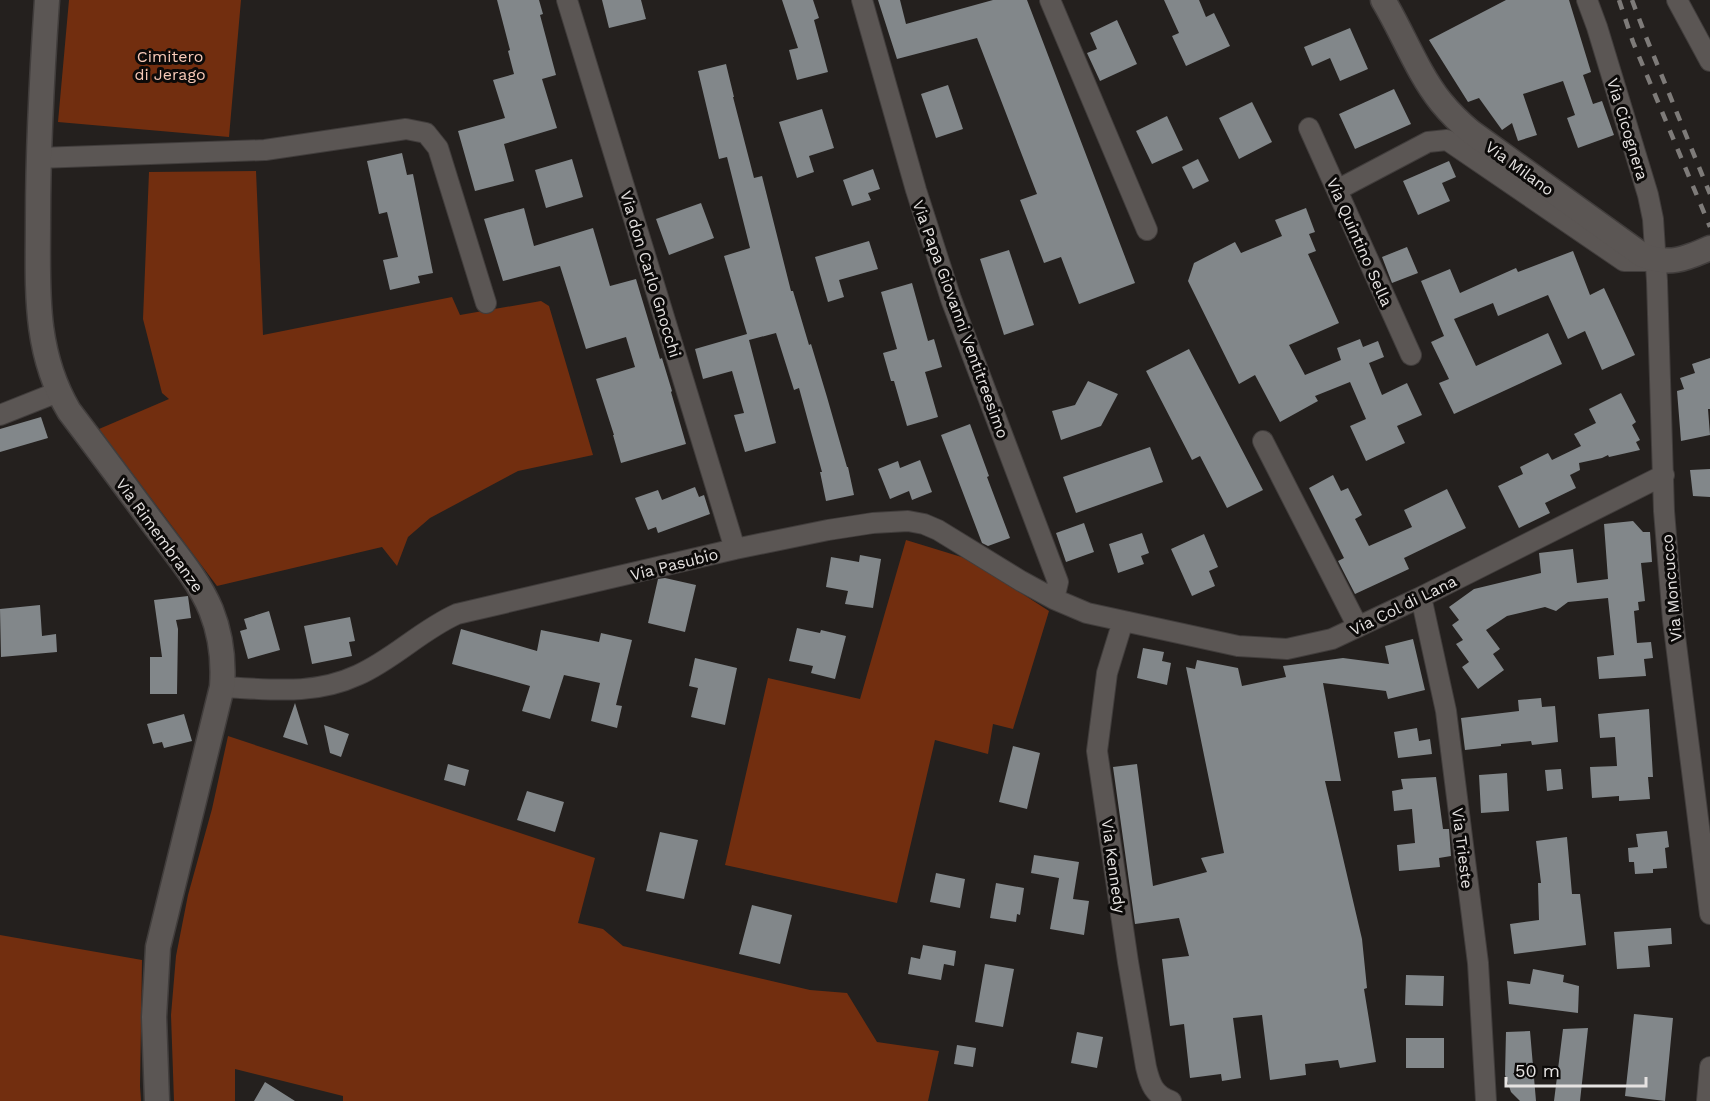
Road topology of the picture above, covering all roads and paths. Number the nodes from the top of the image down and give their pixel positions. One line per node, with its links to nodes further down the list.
1 (47, 0): 10 (street, Via Rimembranze)
2 (567, 0): 21 (street, Via don Carlo Gnocchi)
3 (862, 0): 23 (street, Via Papa Giovanni Ventitreesimo)
4 (1050, 0): 12 (street)
5 (1383, 0): 14 (street, Via Milano)
6 (1587, 0): 14 (street, Via Cicognera)
7 (1677, 0): 8 (street)
8 (1710, 61)
9 (1309, 128): 11 (street, Via Quintino Sella)
10 (38, 158): 15 (street); 17 (street, Via Rimembranze)
11 (1337, 190): 14 (street); 16 (street, Via Quintino Sella)
12 (1147, 230)
13 (1700, 253): 14 (street)
14 (1655, 261): 20 (street, Via Moncucco)
15 (486, 303)
16 (1411, 355)
17 (58, 392): 18 (street); 26 (street, Via Rimembranze)
18 (0, 415)
19 (1263, 441): 25 (street)
20 (1664, 475): 22 (street, Via Col di Lana); 27 (street, Via Moncucco)
21 (735, 549): 23 (street, Via Pasubio); 26 (street, Via Pasubio)
22 (1419, 598): 25 (street, Via Col di Lana); 31 (street, Via Trieste)
23 (1054, 599): 24 (street, Via Pasubio)
24 (1123, 621): 25 (street, Via Col di Lana); 30 (street, Via Kennedy)
25 (1358, 627)
26 (222, 687): 29 (street, Via Rimembranze)
27 (1710, 914)
28 (1710, 1067): 32 (street)
29 (157, 1101)
30 (1171, 1101)
31 (1486, 1101)
32 (1707, 1101)

